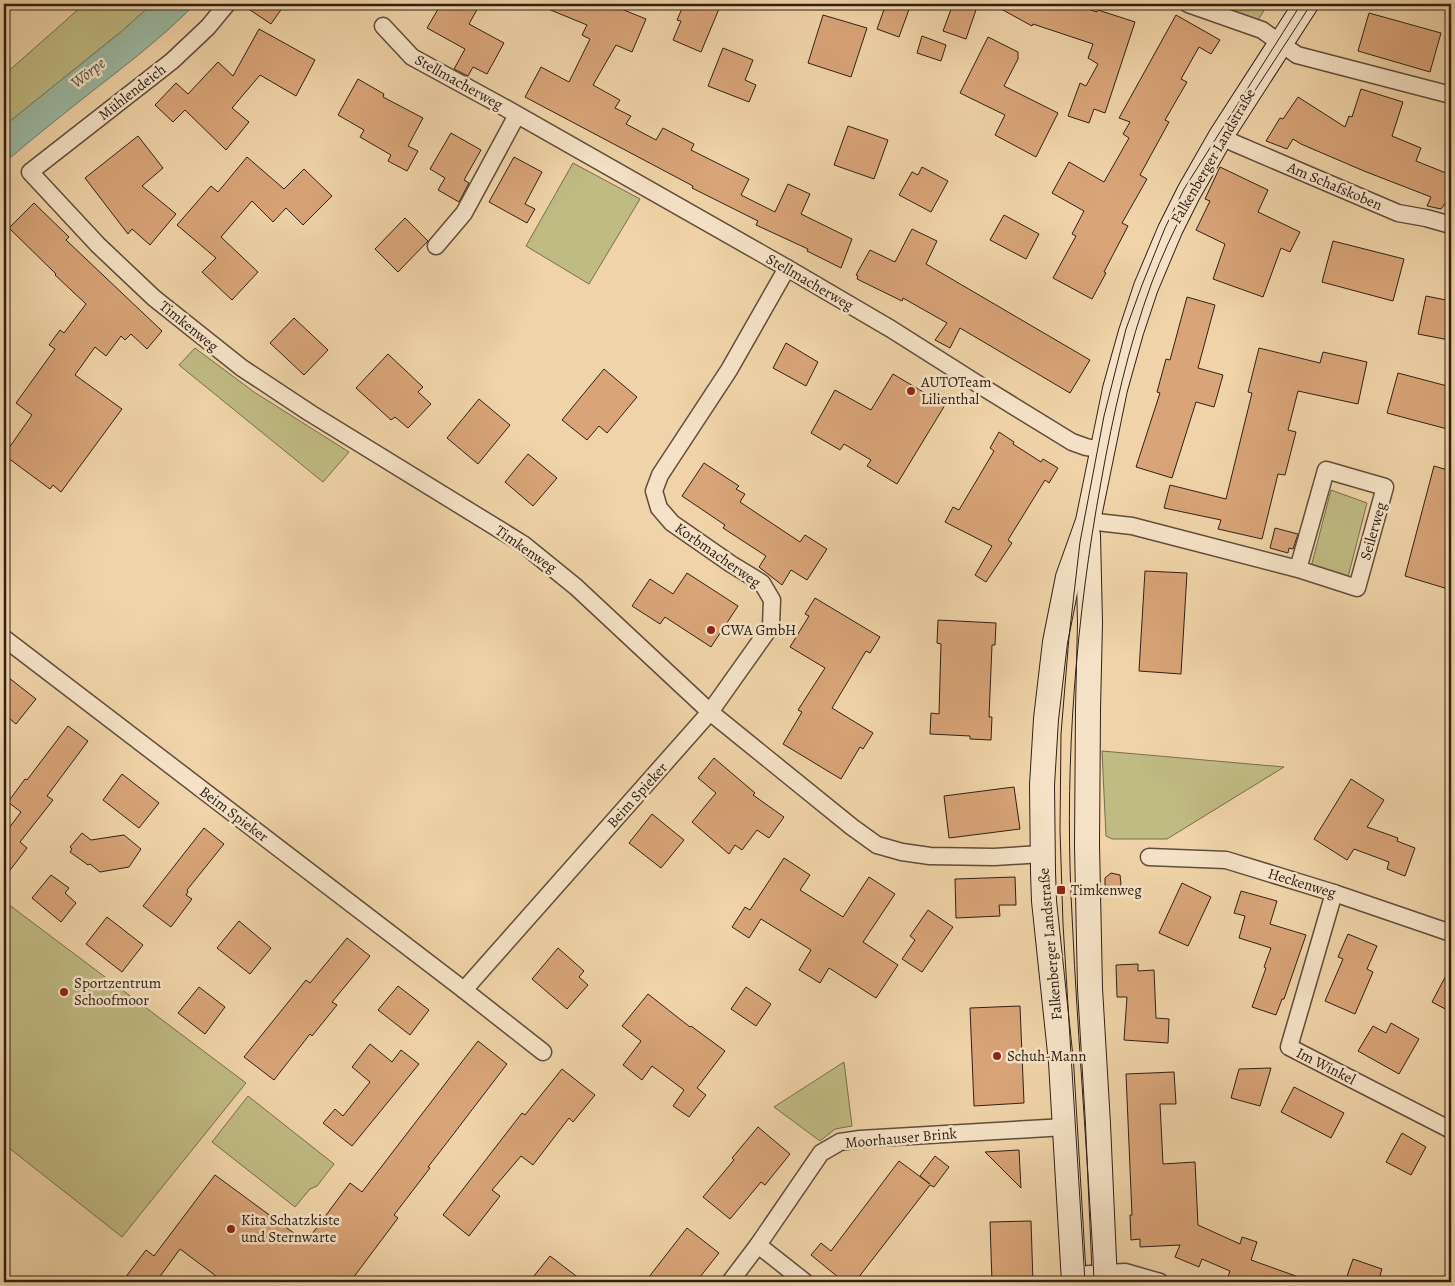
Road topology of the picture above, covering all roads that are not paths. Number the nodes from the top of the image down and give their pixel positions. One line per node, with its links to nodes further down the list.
1 (227, 4): 9 (street, Mühlendeich)
2 (1188, 4): 5 (street)
3 (1306, 4): 5 (street, Falkenberger Landstraße)
4 (383, 26): 7 (street, Stellmacherweg)
5 (1283, 44): 6 (street); 8 (street, Falkenberger Landstraße)
6 (1451, 96)
7 (517, 115): 11 (street, Stellmacherweg); 12 (street, Stellmacherweg)
8 (1221, 136): 10 (street, Am Schafskoben); 13 (street, Falkenberger Landstraße)
9 (30, 172): 17 (street, Timkenweg)
10 (1451, 225)
11 (436, 246)
12 (787, 268): 13 (street, Stellmacherweg); 17 (street, Korbmacherweg)
13 (1102, 450): 14 (street, Falkenberger Landstraße)
14 (1088, 521): 15 (street, Seilerweg); 18 (street, Falkenberger Landstraße); 27 (street, Falkenberger Landstraße)
15 (1298, 570): 15 (street, Seilerweg)
16 (4, 638): 22 (street, Beim Spieker)
17 (710, 712): 18 (street, Timkenweg); 22 (street, Beim Spieker)
18 (1042, 854): 24 (street, Falkenberger Landstraße)
19 (1149, 857): 20 (street, Heckenweg)
20 (1334, 893): 21 (street, Heckenweg); 25 (street, Im Winkel)
21 (1451, 933)
22 (464, 990): 23 (street, Beim Spieker)
23 (542, 1052)
24 (1065, 1127): 26 (street, Moorhauser Brink); 28 (street, Falkenberger Landstraße)
25 (1451, 1130)
26 (758, 1245): 29 (street, Moorhauser Brink); 30 (street)
27 (1104, 1277): 28 (street); 31 (street)
28 (1074, 1279)
29 (730, 1282)
30 (805, 1282)
31 (1160, 1282)

